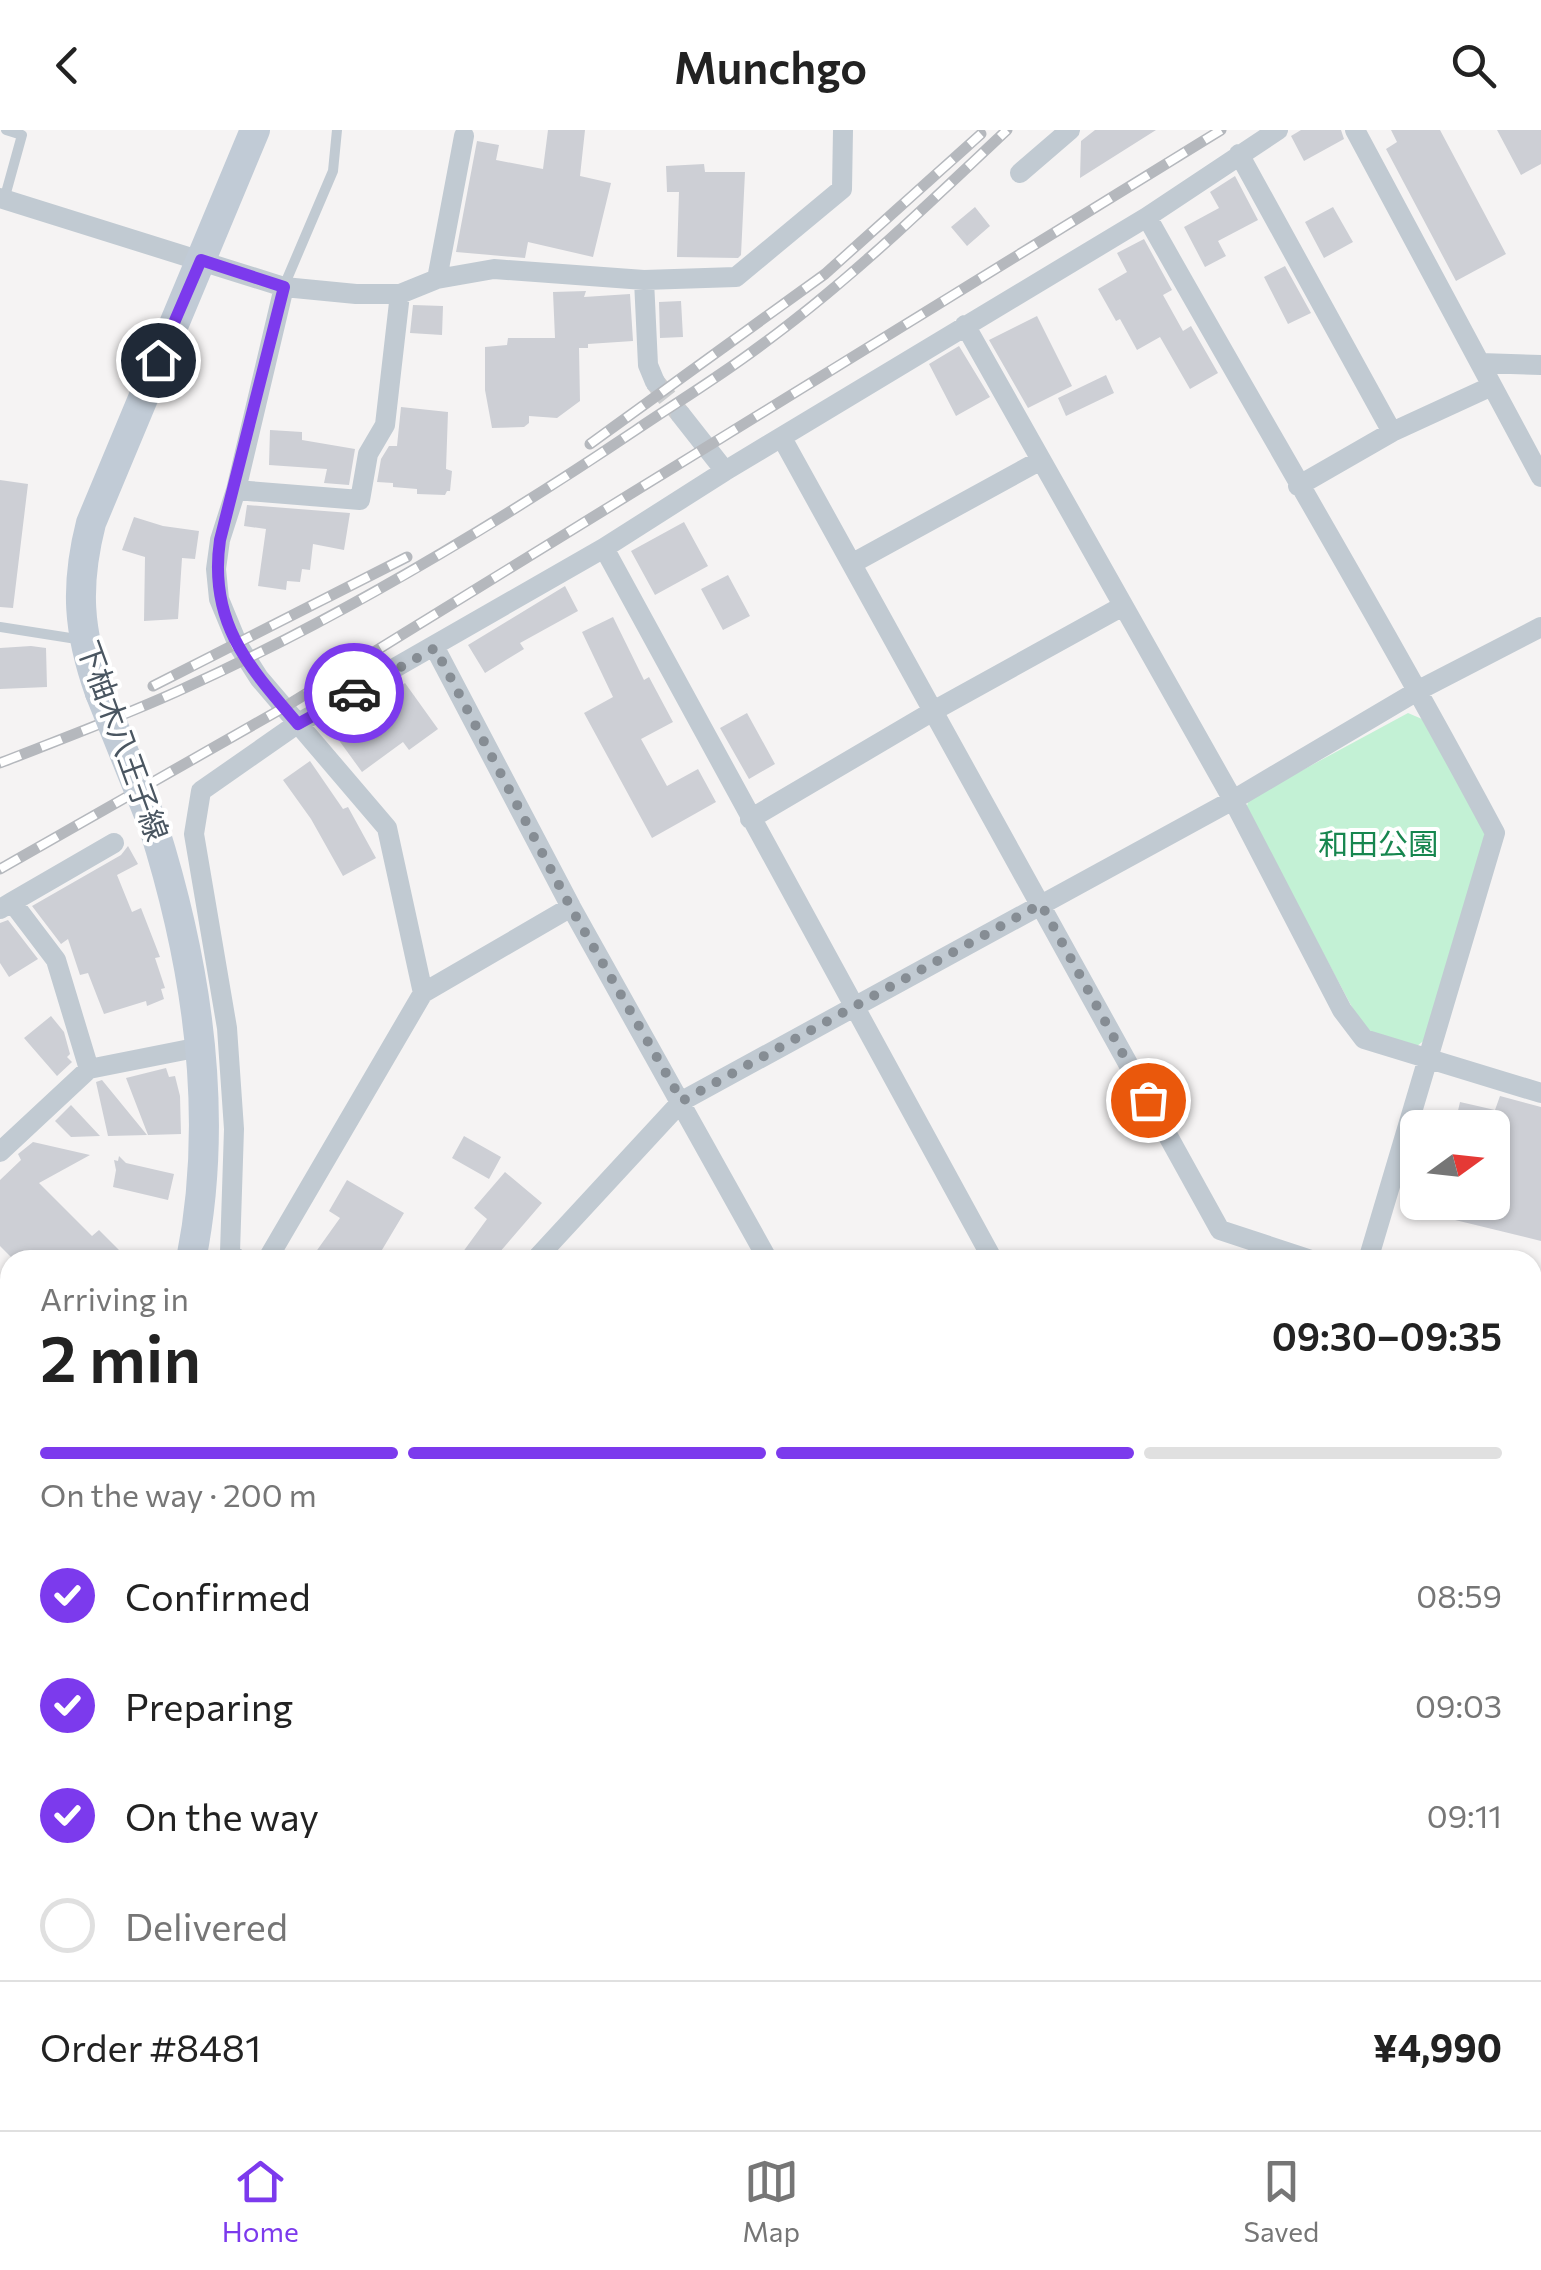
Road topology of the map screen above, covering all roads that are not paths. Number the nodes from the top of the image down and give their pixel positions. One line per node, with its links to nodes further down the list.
1 (6, 130): 11 (lane)
2 (255, 130): 13 (main road, 下柚木八王子線)
3 (338, 130): 16 (lane)
4 (843, 130): 15 (street)
5 (1070, 130): 10 (street)
6 (1278, 130): 9 (street)
7 (1356, 130): 19 (street)
8 (464, 136): 14 (street)
9 (1239, 154): 12 (street); 24 (street)
10 (1020, 173)
11 (2, 199): 13 (street)
12 (1147, 217): 18 (street); 29 (street)
13 (201, 260): 16 (street); 36 (main road, 下柚木八王子線)
14 (437, 278): 15 (street); 17 (street)
15 (644, 280): 21 (street)
16 (284, 287): 17 (street); 30 (street)
17 (400, 294): 30 (street)
18 (965, 325): 25 (street); 26 (street)
19 (1480, 364): 20 (street); 22 (street)
20 (1541, 366)
21 (655, 382)
22 (1492, 386): 24 (street); 28 (street)
23 (681, 415): 27 (street)
24 (1392, 432): 29 (street)
25 (782, 438): 27 (street); 32 (street)
26 (1041, 460): 32 (street); 33 (street)
27 (725, 470): 31 (street)
28 (1541, 476)
29 (1298, 486): 38 (street)
30 (236, 490): 40 (street)
31 (604, 548): 37 (street); 42 (street)
32 (853, 563): 39 (street)
33 (1123, 606): 39 (street); 41 (street)
34 (0, 626): 36 (lane)
35 (1541, 627): 38 (street)
36 (83, 640): 49 (main road, 下柚木八王子線, bridge)
37 (435, 648): 40 (street); 46 (street)
38 (1419, 690): 41 (street); 50 (street)
39 (935, 710): 42 (street); 44 (street)
40 (298, 724): 47 (street); 56 (street)
41 (1232, 800): 44 (street); 50 (street)
42 (750, 819): 48 (street)
43 (114, 844): 45 (street)
44 (1041, 904): 48 (street); 61 (street)
45 (6, 906): 51 (street)
46 (571, 908): 47 (street); 53 (street)
47 (422, 992): 57 (street)
48 (853, 1008): 53 (street); 60 (street)
49 (200, 1047): 51 (street); 55 (main road, 下柚木八王子線)
50 (1428, 1060): 52 (street); 62 (street)
51 (89, 1069): 54 (street)
52 (1541, 1093)
53 (682, 1101): 58 (street); 59 (street)
54 (0, 1152)
55 (193, 1250)
56 (230, 1250)
57 (273, 1250)
58 (544, 1250)
59 (763, 1250)
60 (986, 1250)
61 (1281, 1250)
62 (1371, 1250)

